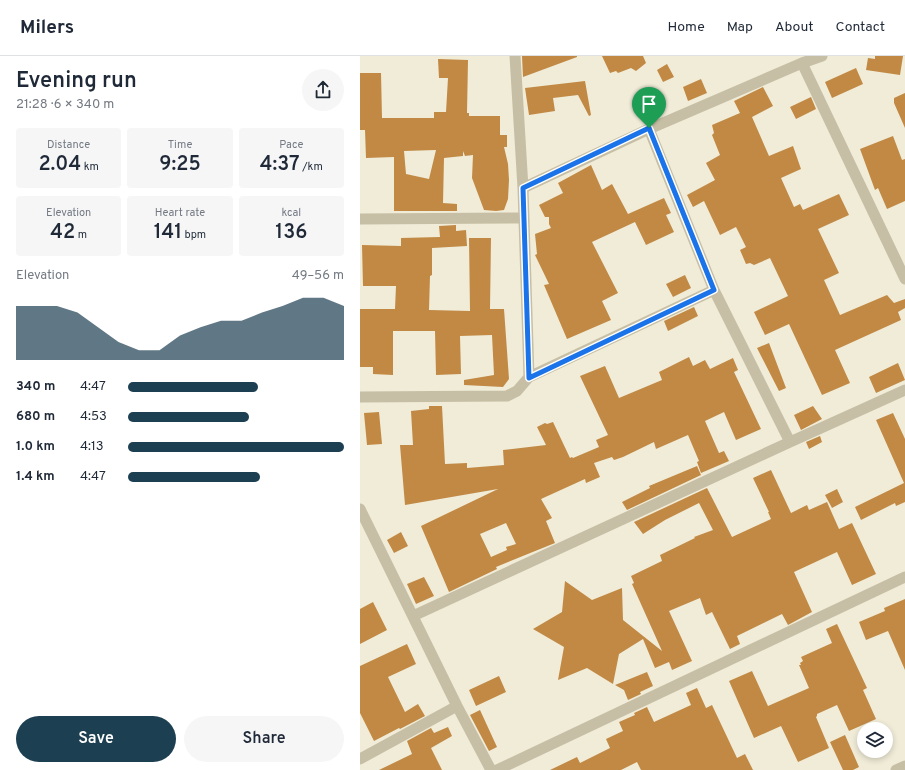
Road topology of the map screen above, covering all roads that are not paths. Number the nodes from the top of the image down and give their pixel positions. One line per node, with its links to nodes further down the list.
1 (515, 56): 5 (street)
2 (822, 56): 3 (street)
3 (802, 63): 4 (street); 8 (street)
4 (649, 128): 5 (street); 9 (street)
5 (523, 188): 6 (street)
6 (524, 218): 7 (street); 10 (street)
7 (360, 219)
8 (905, 279)
9 (714, 290): 10 (street); 13 (street)
10 (529, 378): 12 (street)
11 (905, 390): 13 (street)
12 (360, 397)
13 (790, 442): 16 (street)
14 (360, 509): 16 (street)
15 (905, 577): 21 (street)
16 (413, 616): 17 (street)
17 (457, 706): 18 (street); 20 (street)
18 (360, 759)
19 (905, 766): 22 (street)
20 (491, 770)
21 (497, 770)
22 (896, 770)

